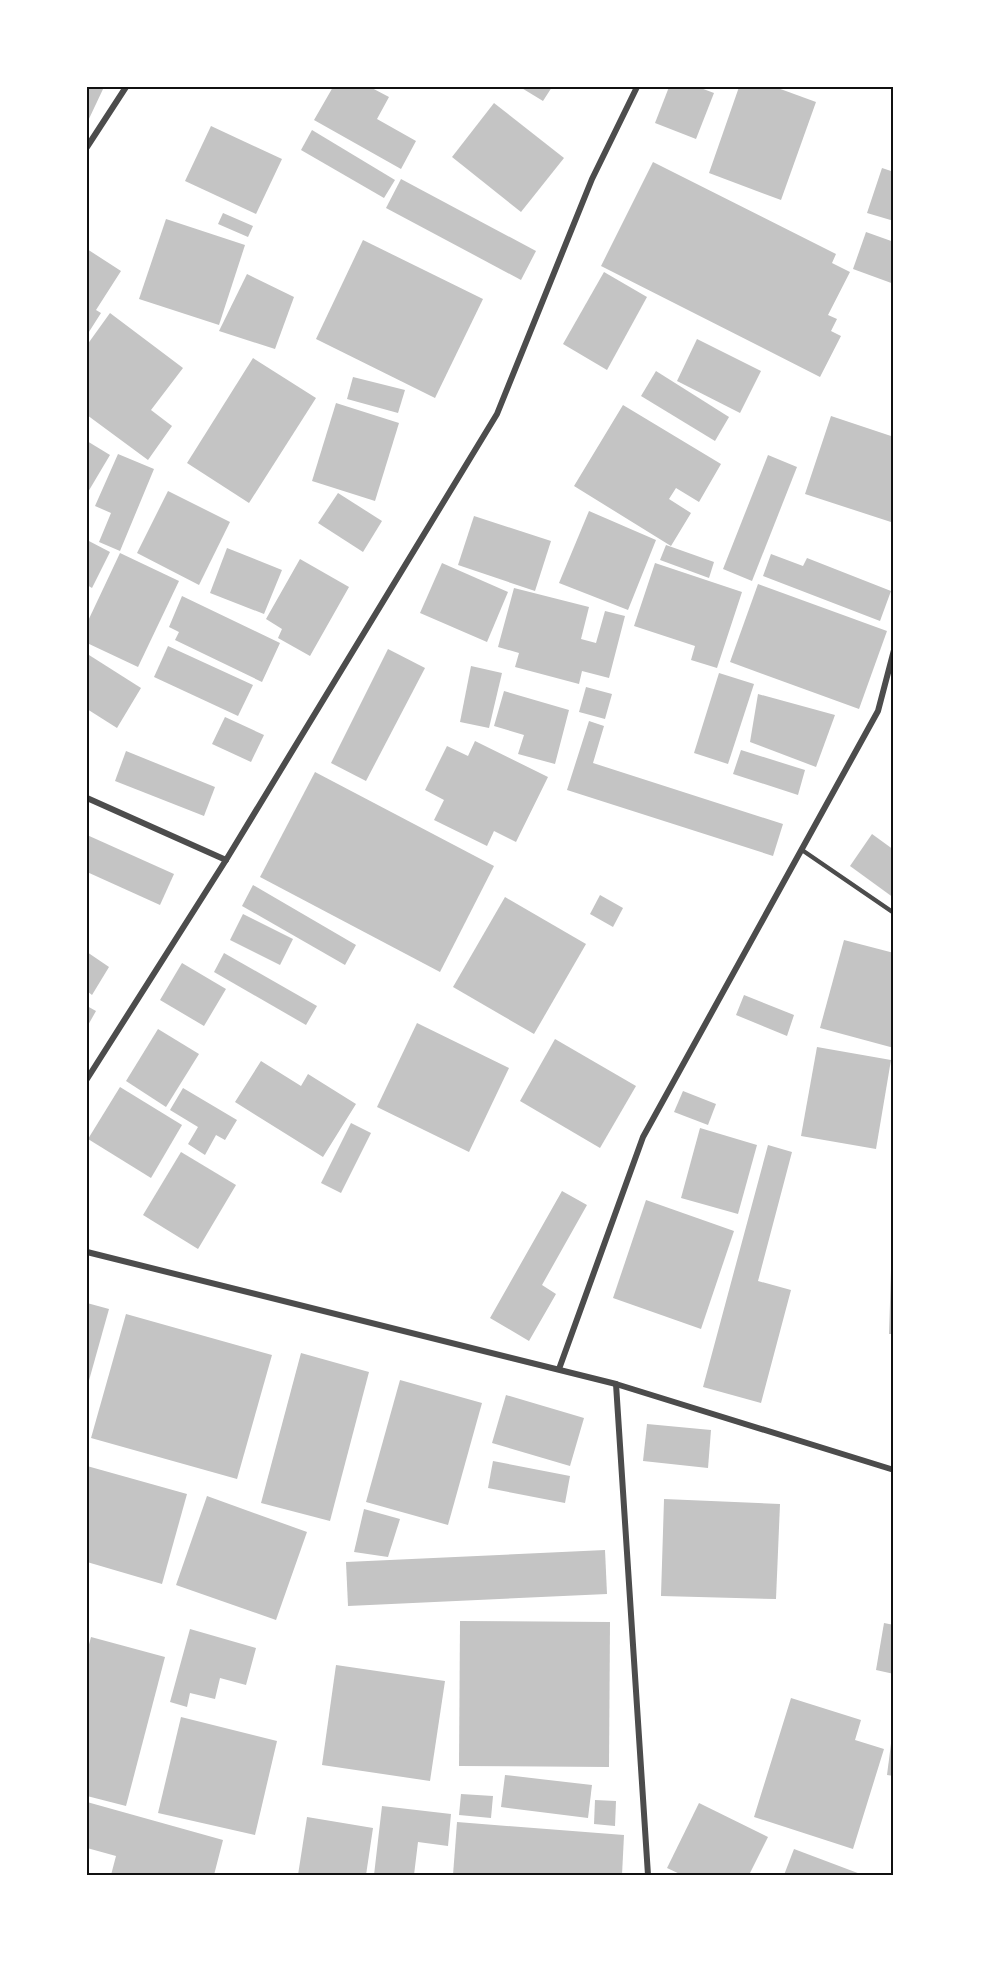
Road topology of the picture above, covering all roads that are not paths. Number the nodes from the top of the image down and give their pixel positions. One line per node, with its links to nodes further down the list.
1 (126, 87): 3 (street)
2 (637, 87): 7 (street)
3 (87, 147)
4 (894, 650): 6 (street)
5 (87, 798): 7 (street)
6 (802, 850): 8 (lane); 11 (street)
7 (226, 860): 9 (street)
8 (894, 913)
9 (87, 1078)
10 (87, 1252): 11 (street)
11 (559, 1369): 12 (street)
12 (616, 1384): 13 (street); 14 (street)
13 (894, 1470)
14 (648, 1875)

